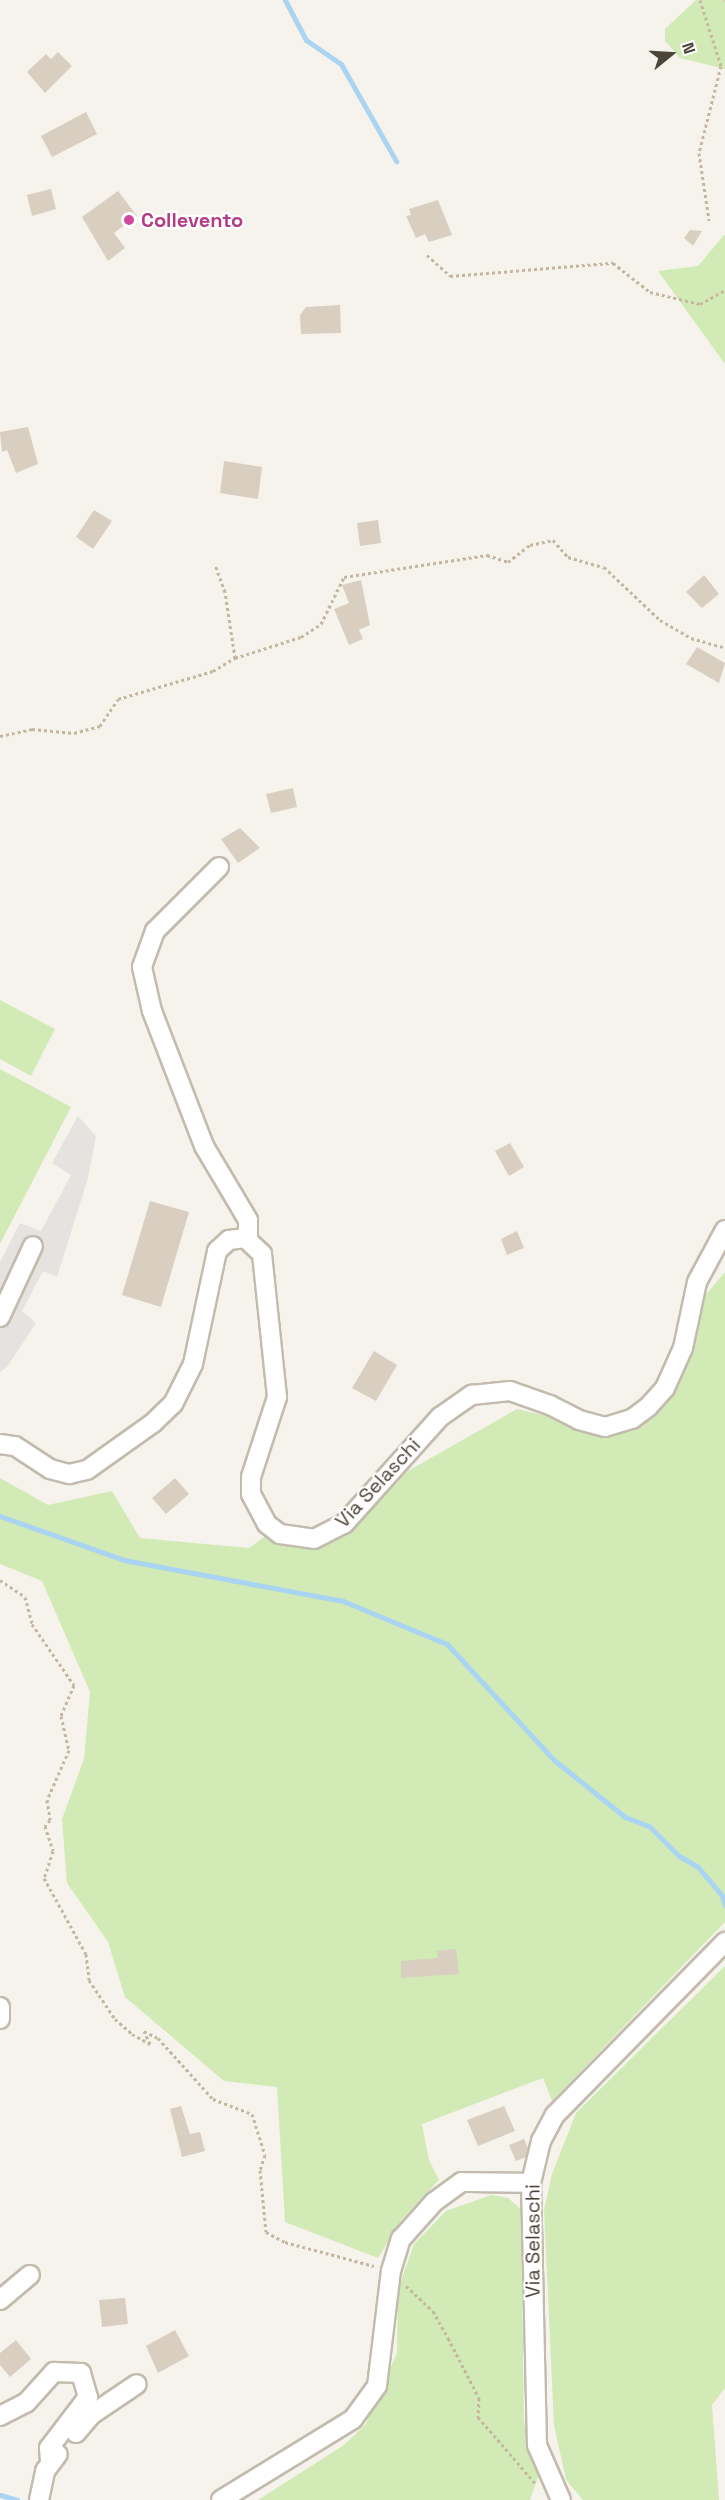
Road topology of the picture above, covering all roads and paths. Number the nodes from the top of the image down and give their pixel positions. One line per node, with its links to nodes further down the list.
1 (700, 0): 2 (path)
2 (709, 220)
3 (427, 255): 4 (path)
4 (725, 290)
5 (215, 564): 7 (path)
6 (725, 648): 7 (path)
7 (235, 658): 8 (path)
8 (0, 736)
9 (219, 867): 11 (street)
10 (725, 1230): 11 (street, Via Selaschi)
11 (248, 1239): 14 (street)
12 (33, 1246): 13 (street)
13 (0, 1317)
14 (0, 1444)
15 (0, 1580): 20 (path)
16 (725, 1942): 19 (street, Via Selaschi)
17 (0, 2007): 18 (street)
18 (0, 2019)
19 (531, 2183): 20 (street); 26 (street, Via Selaschi)
20 (392, 2271): 26 (path); 28 (street)
21 (30, 2275): 22 (street)
22 (0, 2300)
23 (137, 2384): 25 (street)
24 (0, 2416): 25 (street)
25 (50, 2463): 27 (street)
26 (557, 2495)
27 (39, 2500)
28 (221, 2500)

